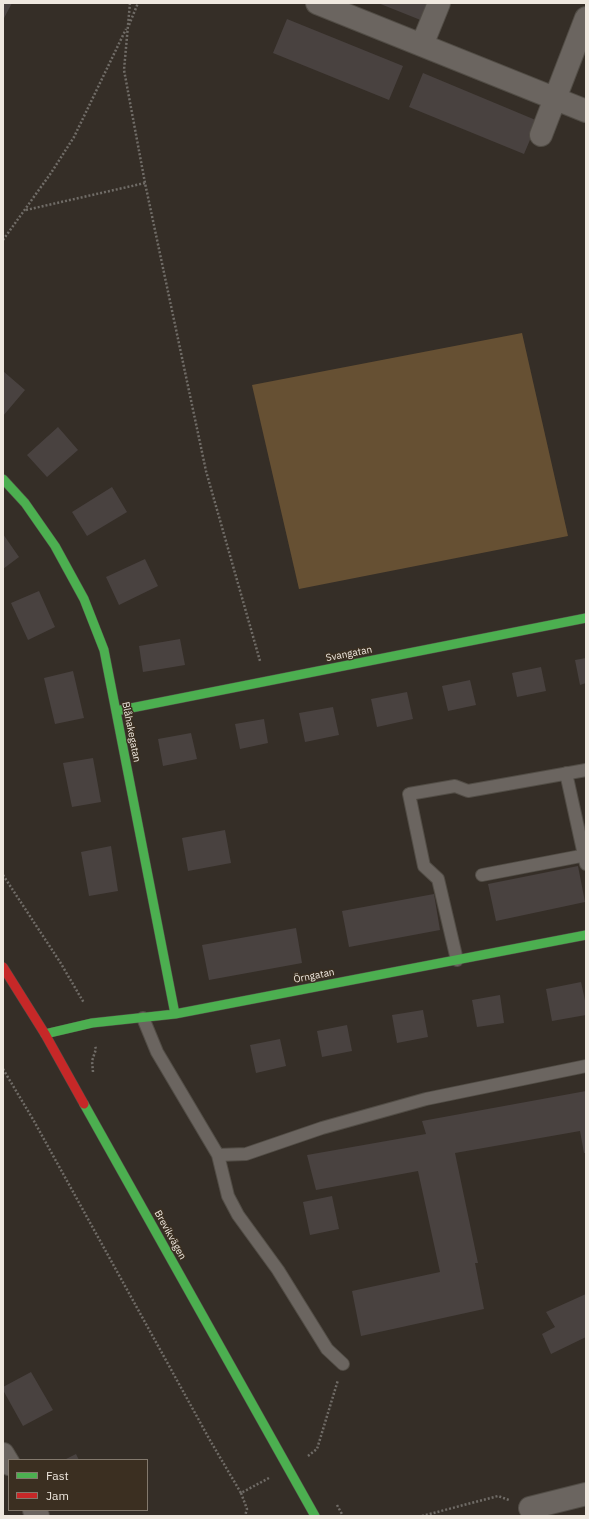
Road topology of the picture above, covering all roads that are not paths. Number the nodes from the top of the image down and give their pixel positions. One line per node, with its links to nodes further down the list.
1 (317, 3): 4 (street)
2 (439, 3): 4 (street)
3 (586, 18): 5 (street)
4 (422, 45): 5 (street)
5 (555, 99): 6 (street); 7 (street)
6 (586, 111)
7 (541, 136)
8 (3, 479): 10 (street, Blåhakegatan)
9 (586, 618): 10 (street, Svangatan)
10 (116, 712): 18 (street, Blåhakegatan)
11 (586, 770): 12 (lane)
12 (566, 773): 13 (lane); 16 (lane)
13 (585, 858): 14 (lane)
14 (482, 875)
15 (586, 935): 16 (street, Örngatan)
16 (457, 960): 18 (street, Örngatan)
17 (3, 967): 20 (street, Brevikvägen)
18 (175, 1014): 19 (street, Örngatan)
19 (143, 1018): 20 (street, Örngatan); 22 (lane)
20 (45, 1034): 26 (street, Brevikvägen)
21 (586, 1066): 22 (lane)
22 (218, 1155): 23 (lane)
23 (343, 1364)
24 (586, 1494): 25 (street)
25 (530, 1508)
26 (315, 1516)

